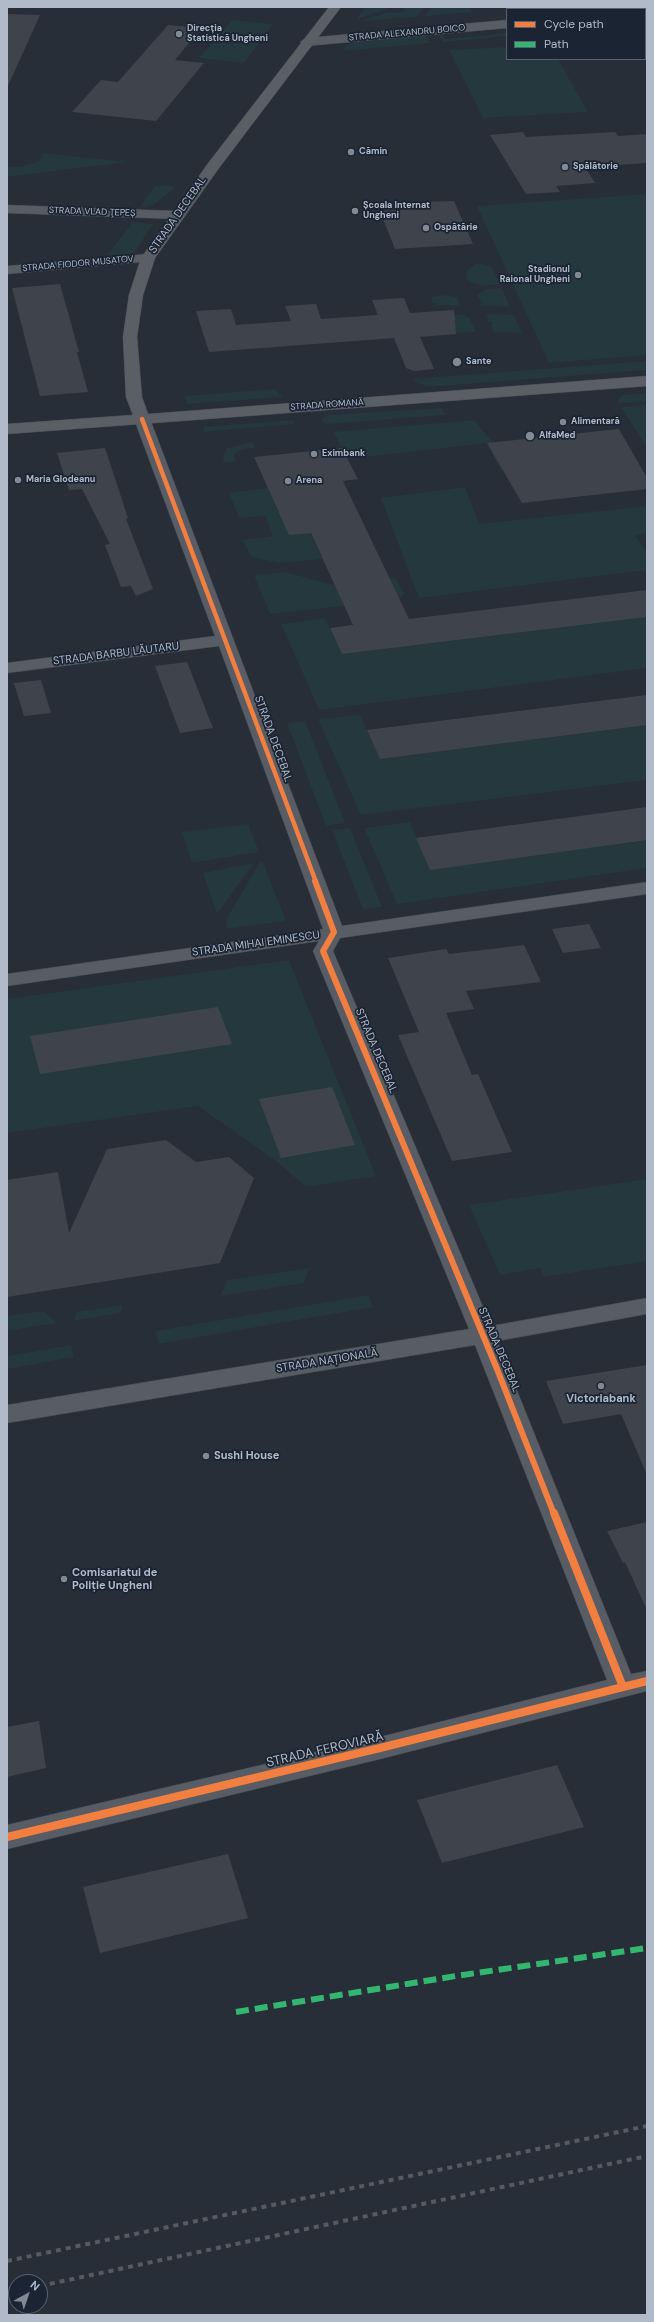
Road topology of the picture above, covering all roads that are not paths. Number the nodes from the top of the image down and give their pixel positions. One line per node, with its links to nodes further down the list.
1 (335, 7): 3 (main road, STRADA DECEBAL)
2 (506, 24): 3 (street, STRADA ALEXANDRU BOICO)
3 (306, 42): 5 (main road, STRADA DECEBAL)
4 (7, 209): 5 (street, STRADA VLAD ŢEPEȘ)
5 (177, 215): 6 (main road, STRADA DECEBAL)
6 (148, 258): 7 (street, STRADA FIODOR MUSATOV); 9 (main road, STRADA DECEBAL)
7 (7, 270)
8 (647, 381): 9 (main road, STRADA ROMANĂ)
9 (142, 419): 10 (main road, STRADA ROMANĂ); 11 (street, STRADA DECEBAL)
10 (7, 429)
11 (226, 640): 12 (street, STRADA BARBU LĂUTARU); 14 (street, STRADA DECEBAL)
12 (7, 668)
13 (647, 888): 14 (street, STRADA MIHAI EMINESCU)
14 (334, 932): 15 (street, STRADA MIHAI EMINESCU); 17 (street, STRADA DECEBAL)
15 (7, 980)
16 (647, 1306): 17 (street, STRADA NAȚIONALĂ)
17 (482, 1335): 18 (street, STRADA NAȚIONALĂ); 19 (street, STRADA DECEBAL)
18 (7, 1414)
19 (635, 1684): 20 (street, STRADA FEROVIARĂ)
20 (7, 1837)

